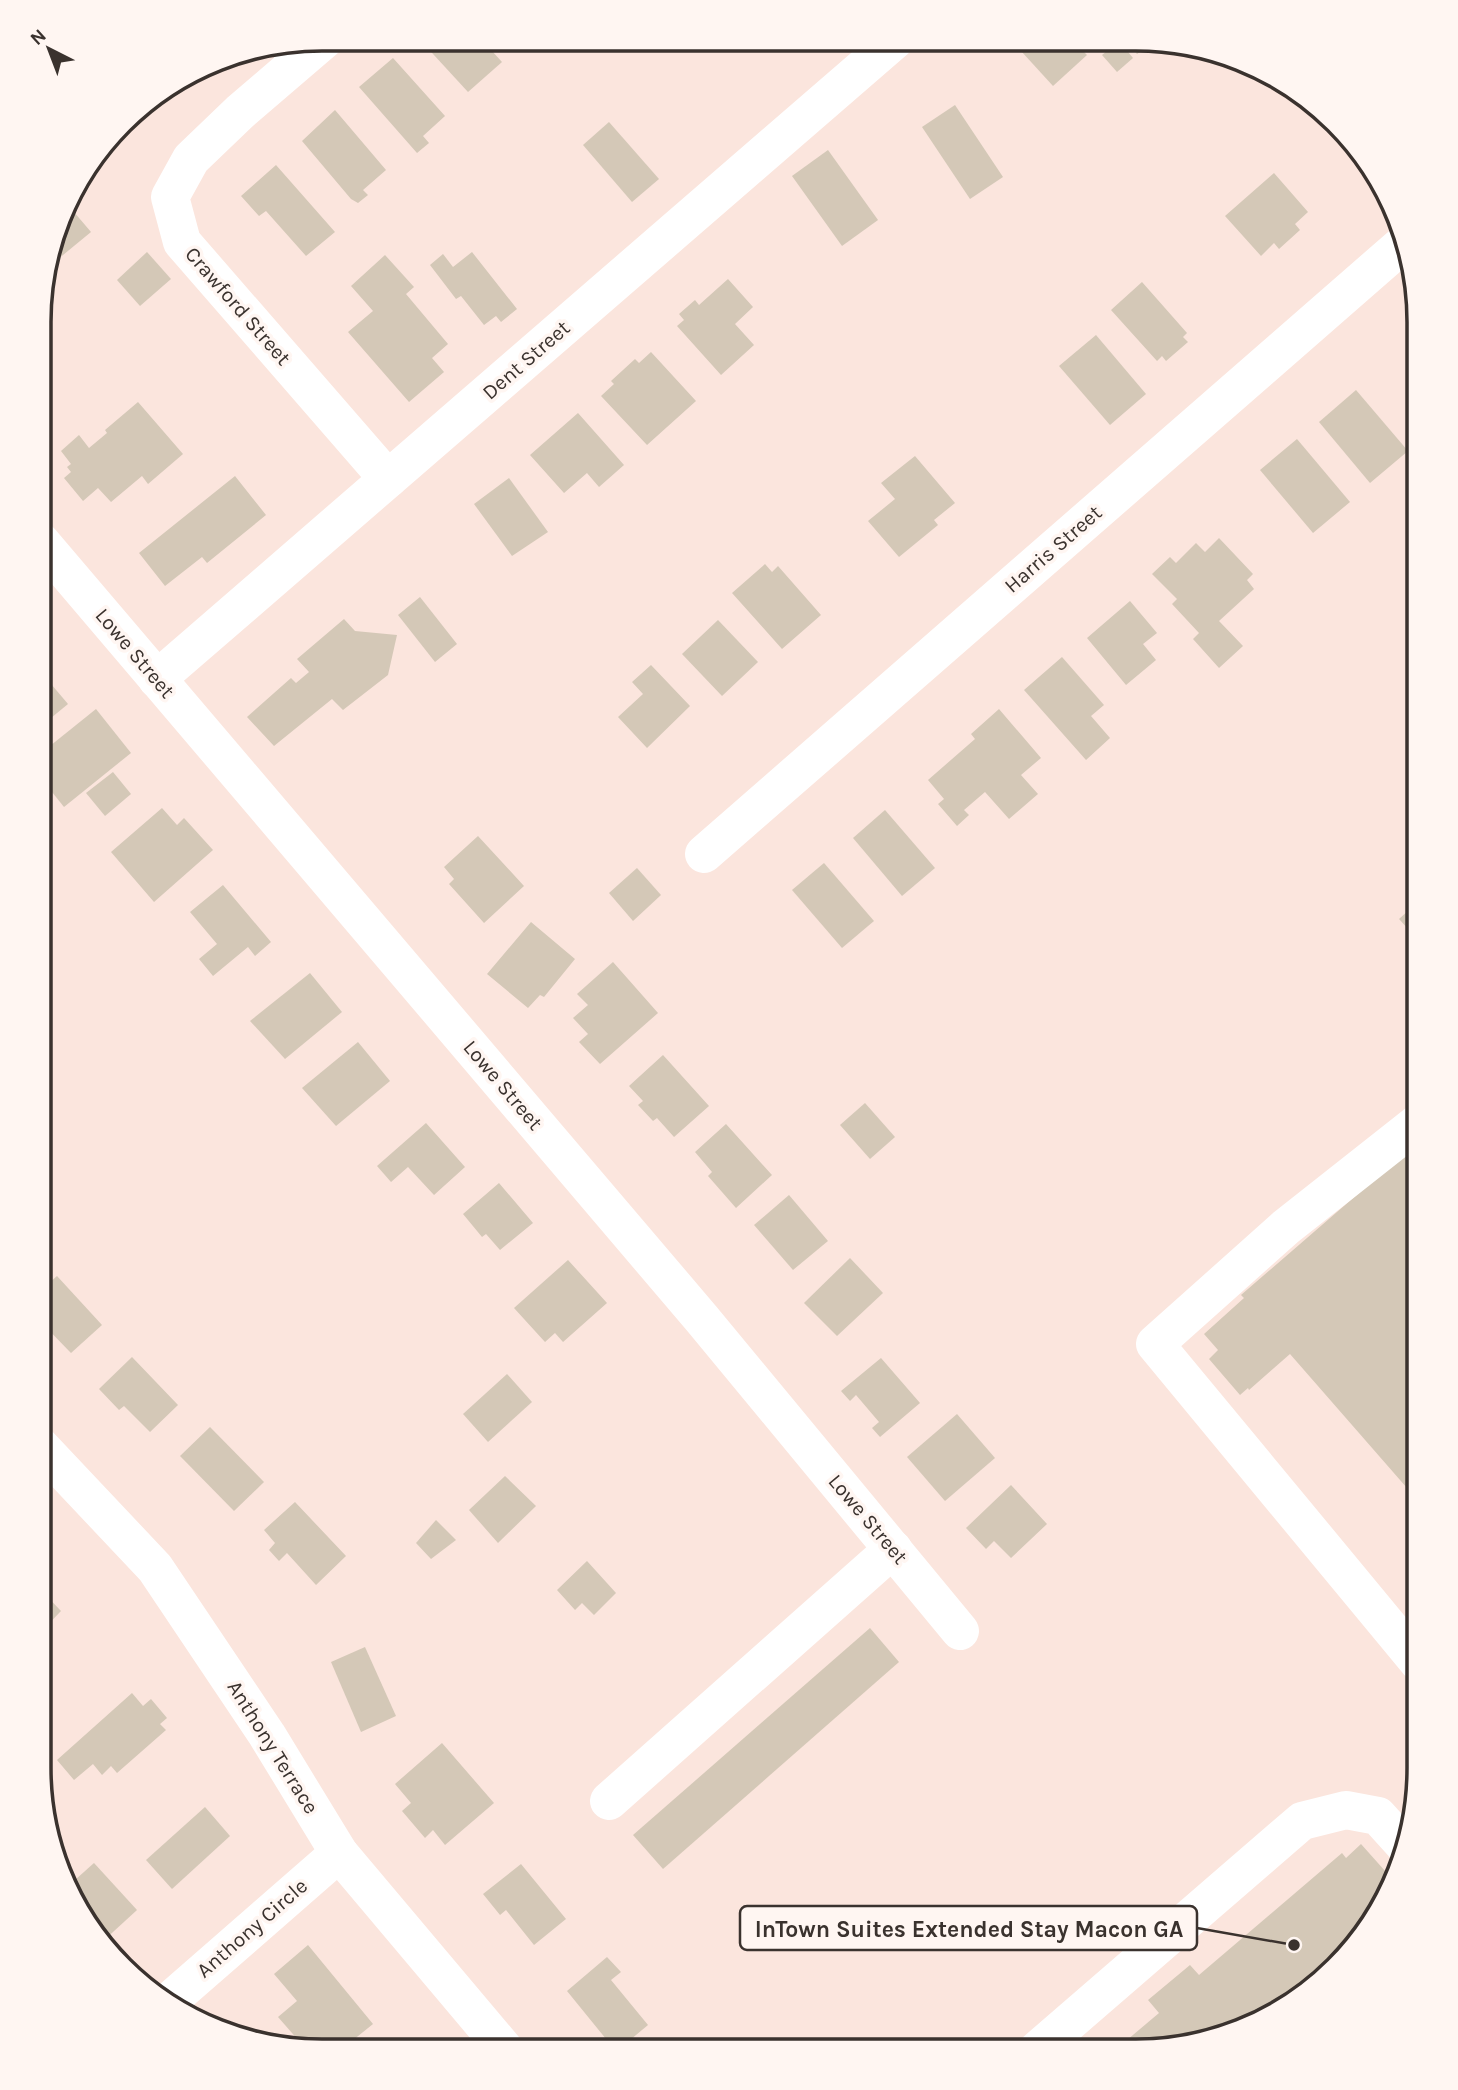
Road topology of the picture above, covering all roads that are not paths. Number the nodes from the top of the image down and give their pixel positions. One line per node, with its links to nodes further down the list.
1 (310, 51): 4 (street, Crawford Street)
2 (882, 51): 4 (street, Dent Street)
3 (1397, 249): 7 (street, Harris Street)
4 (388, 479): 6 (street, Dent Street)
5 (51, 554): 6 (street, Lowe Street)
6 (157, 678): 10 (street, Lowe Street)
7 (704, 854)
8 (1407, 1131): 12 (street)
9 (51, 1458): 15 (street, Anthony Terrace)
10 (893, 1549): 11 (street, Lowe Street); 13 (street)
11 (960, 1631)
12 (1407, 1648)
13 (609, 1801)
14 (1398, 1838): 18 (street)
15 (339, 1853): 16 (street, Anthony Circle); 17 (street, Anthony Terrace)
16 (175, 1996)
17 (496, 2039)
18 (1050, 2039)

